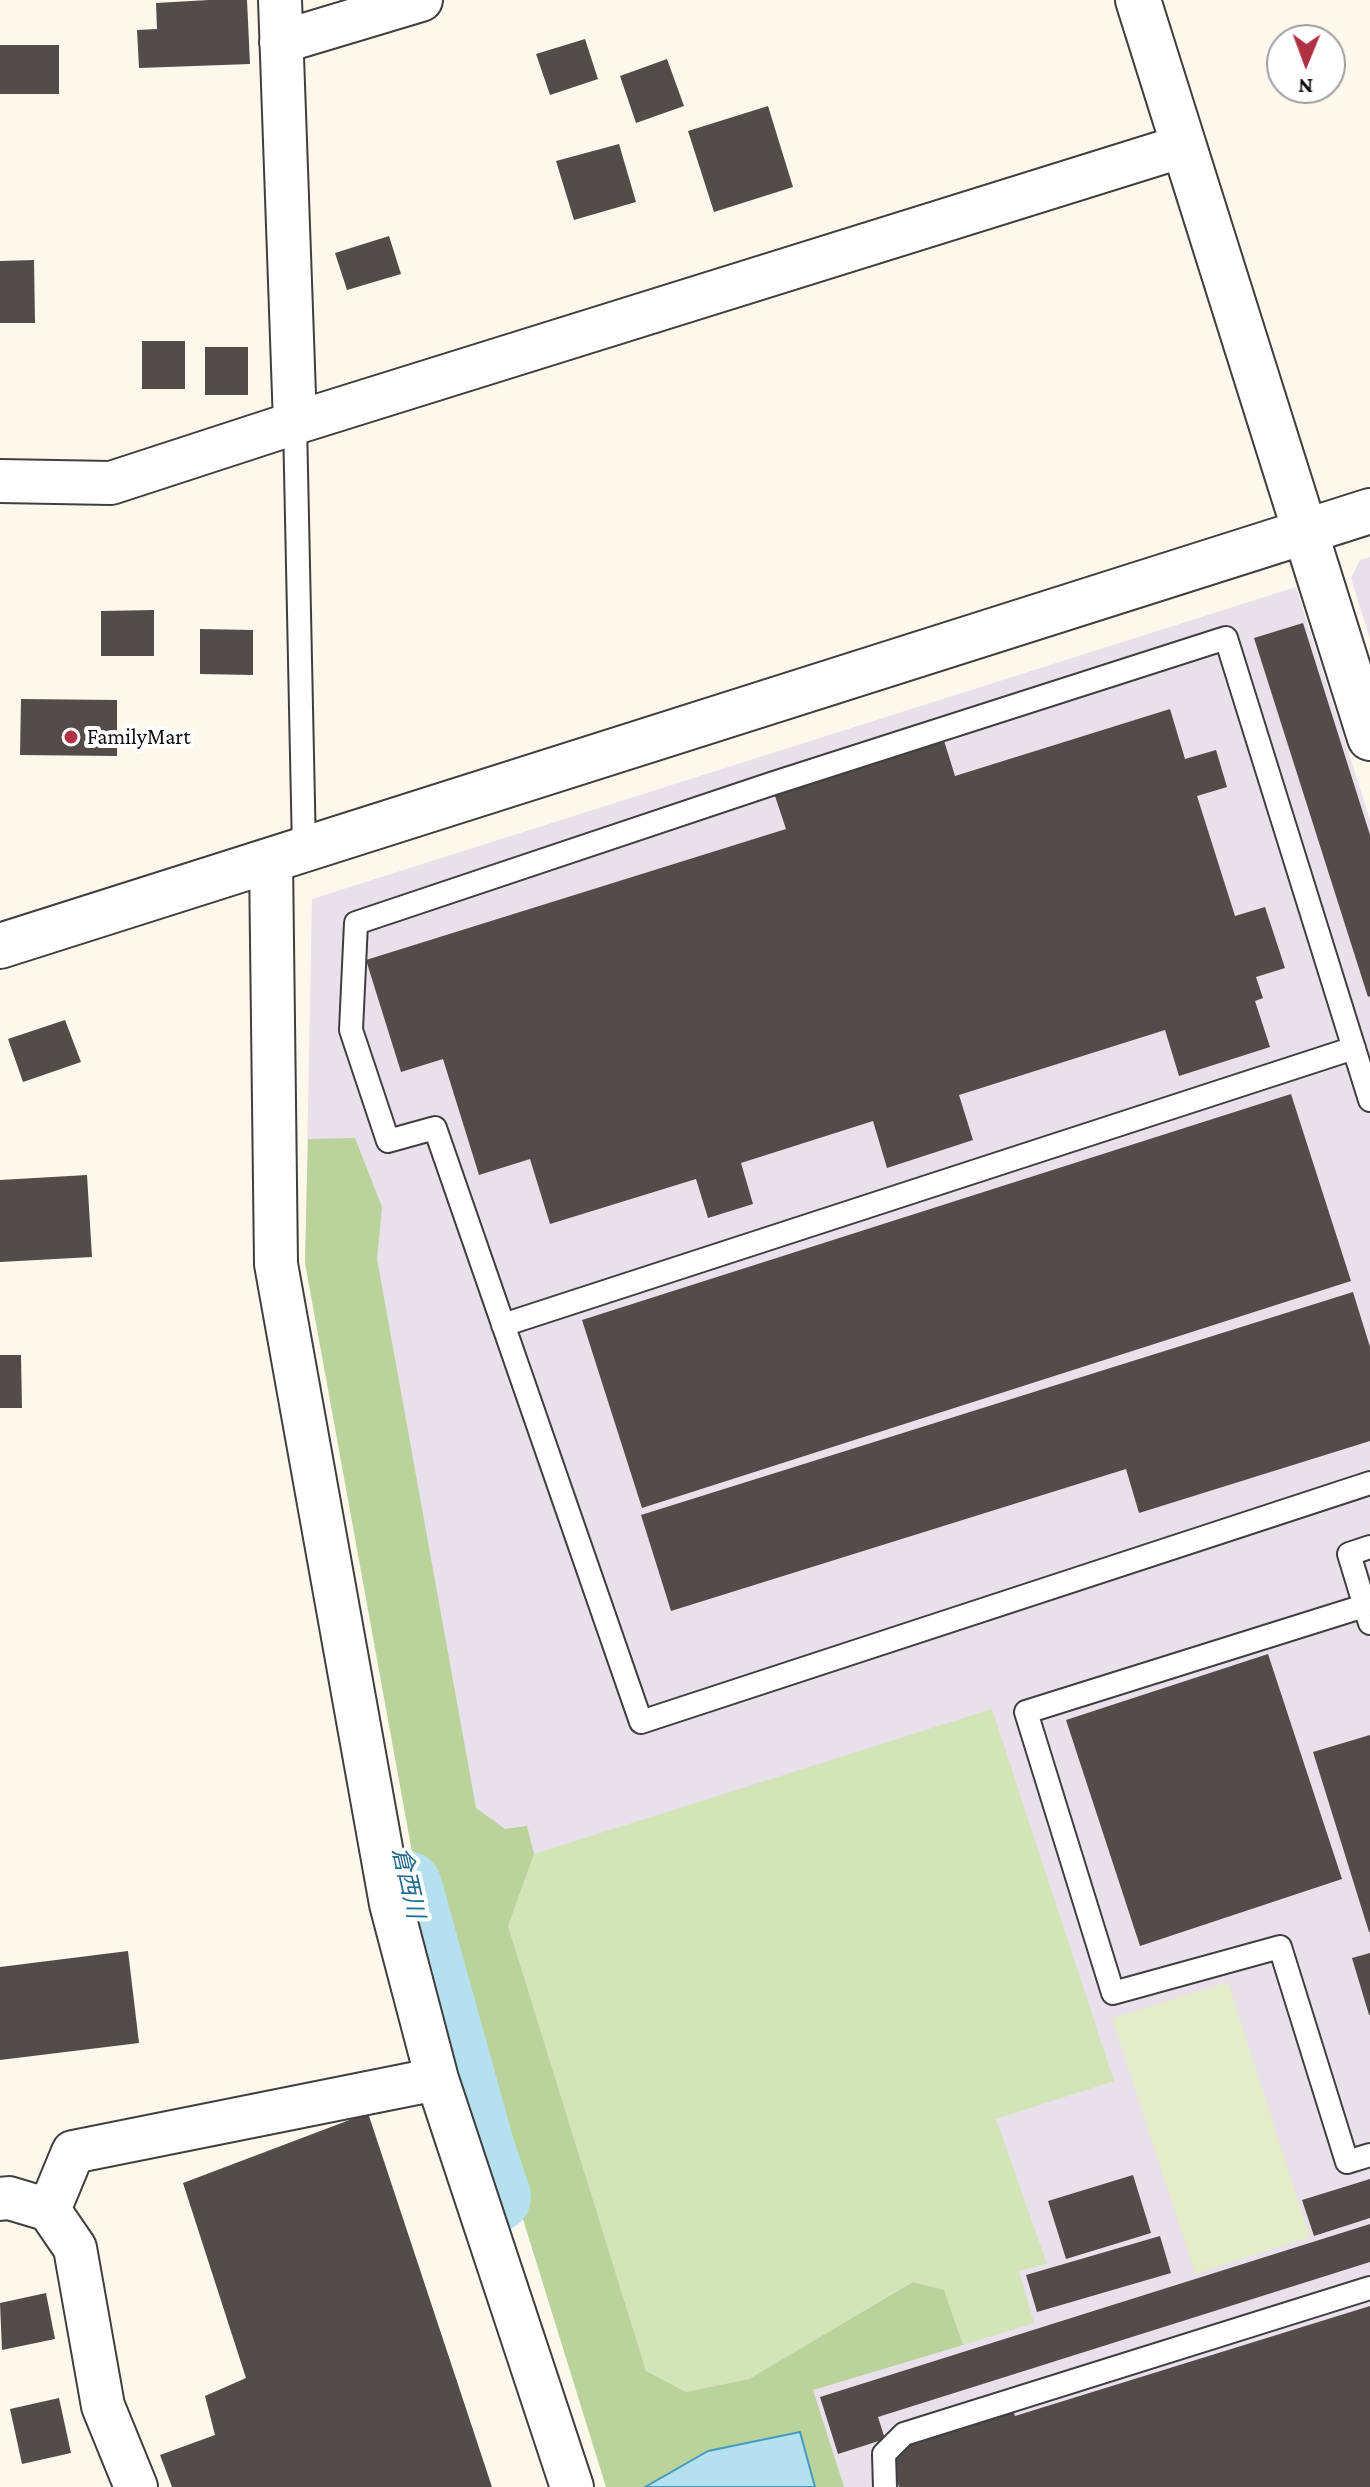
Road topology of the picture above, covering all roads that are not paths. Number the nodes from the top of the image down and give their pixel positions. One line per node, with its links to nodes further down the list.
1 (280, 0): 4 (street)
2 (421, 0): 4 (street)
3 (1138, 0): 5 (street)
4 (281, 42): 6 (street)
5 (1183, 146): 6 (street); 9 (street)
6 (295, 423): 7 (street); 11 (lane)
7 (0, 481)
8 (1370, 511): 9 (street)
9 (1306, 531): 10 (street); 11 (street)
10 (1370, 738)
11 (288, 855): 12 (street); 19 (street)
12 (0, 946)
13 (1354, 1048): 14 (lane); 15 (lane); 15 (lane)
14 (1370, 1100)
15 (503, 1325): 16 (lane)
16 (1370, 1483)
17 (1370, 1547): 18 (lane)
18 (1367, 1615): 20 (lane)
19 (437, 2079): 22 (street); 25 (street)
20 (1370, 2155)
21 (0, 2199): 22 (street)
22 (49, 2210): 24 (street)
23 (1370, 2288): 26 (lane)
24 (136, 2487)
25 (572, 2487)
26 (885, 2487)

